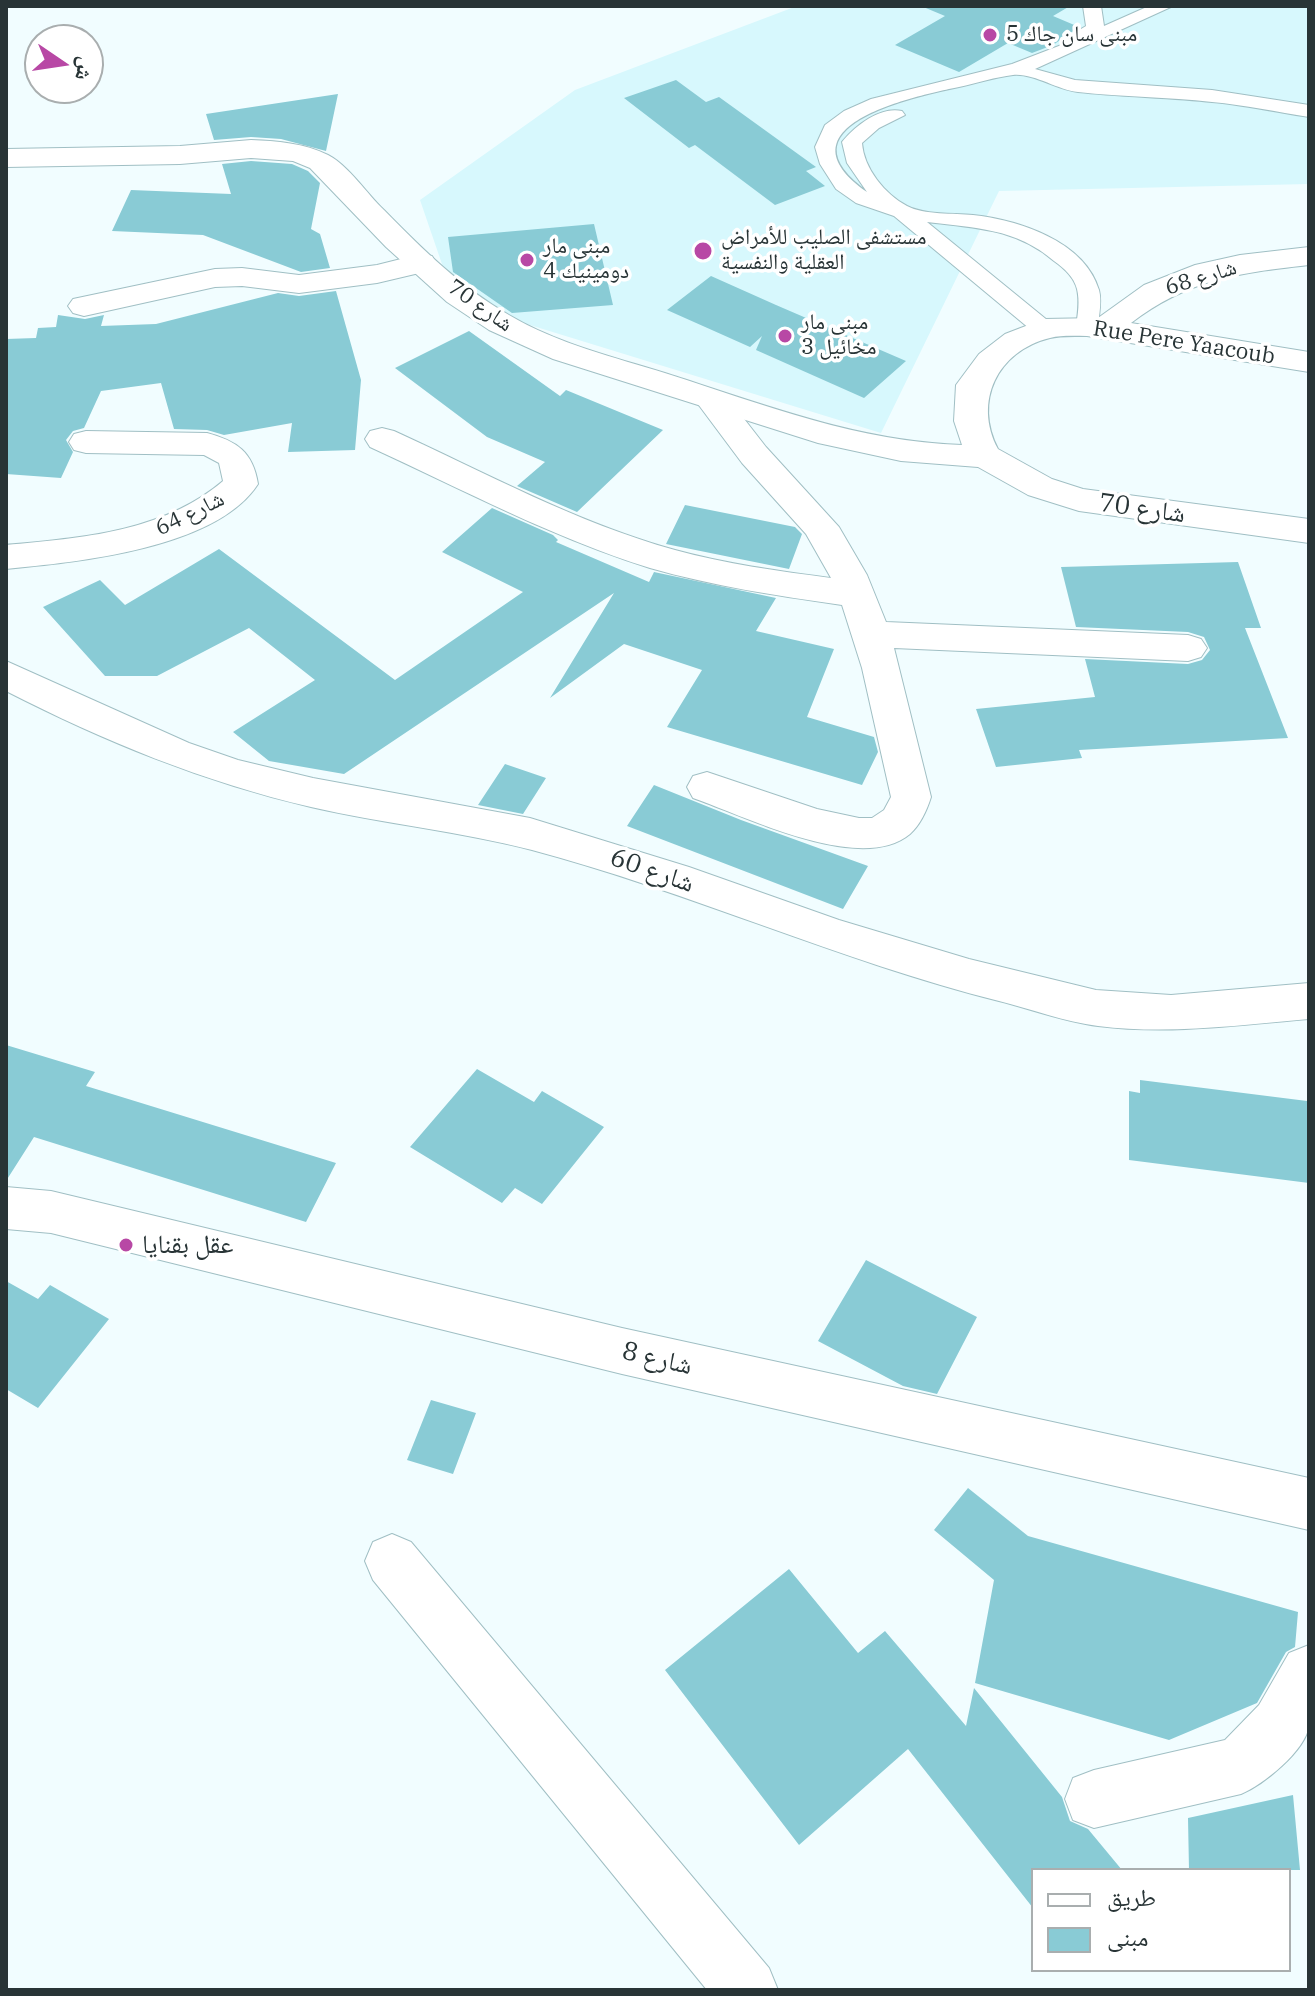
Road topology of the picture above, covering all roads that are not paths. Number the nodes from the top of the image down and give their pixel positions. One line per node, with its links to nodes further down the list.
1 (1092, 6): 3 (lane)
2 (1164, 6): 3 (lane)
3 (1017, 69): 4 (lane); 6 (lane); 6 (lane)
4 (1309, 111)
5 (6, 158): 8 (street, شارع 70)
6 (900, 211): 10 (lane); 11 (lane)
7 (1309, 256): 10 (street, شارع 68)
8 (421, 263): 9 (street); 13 (street, شارع 70)
9 (84, 306)
10 (1096, 327): 11 (street, Rue Pere Yaacoub); 12 (street, Rue Pere Yaacoub)
11 (1044, 329): 16 (street, Rue Pere Yaacoub)
12 (1309, 362)
13 (712, 400): 16 (street, شارع 70); 19 (street)
14 (382, 439): 19 (street)
15 (86, 442): 18 (street, شارع 64)
16 (985, 456): 17 (street, شارع 70)
17 (1309, 531)
18 (6, 557)
19 (856, 594): 20 (street)
20 (872, 634): 21 (street); 23 (street)
21 (1188, 648)
22 (6, 674): 24 (street, شارع 60)
23 (707, 787)
24 (1309, 1001)
25 (6, 1208): 26 (street, شارع 8)
26 (1309, 1504)
27 (392, 1561): 30 (street)
28 (1309, 1673): 29 (street)
29 (1094, 1799)
30 (747, 1990)

